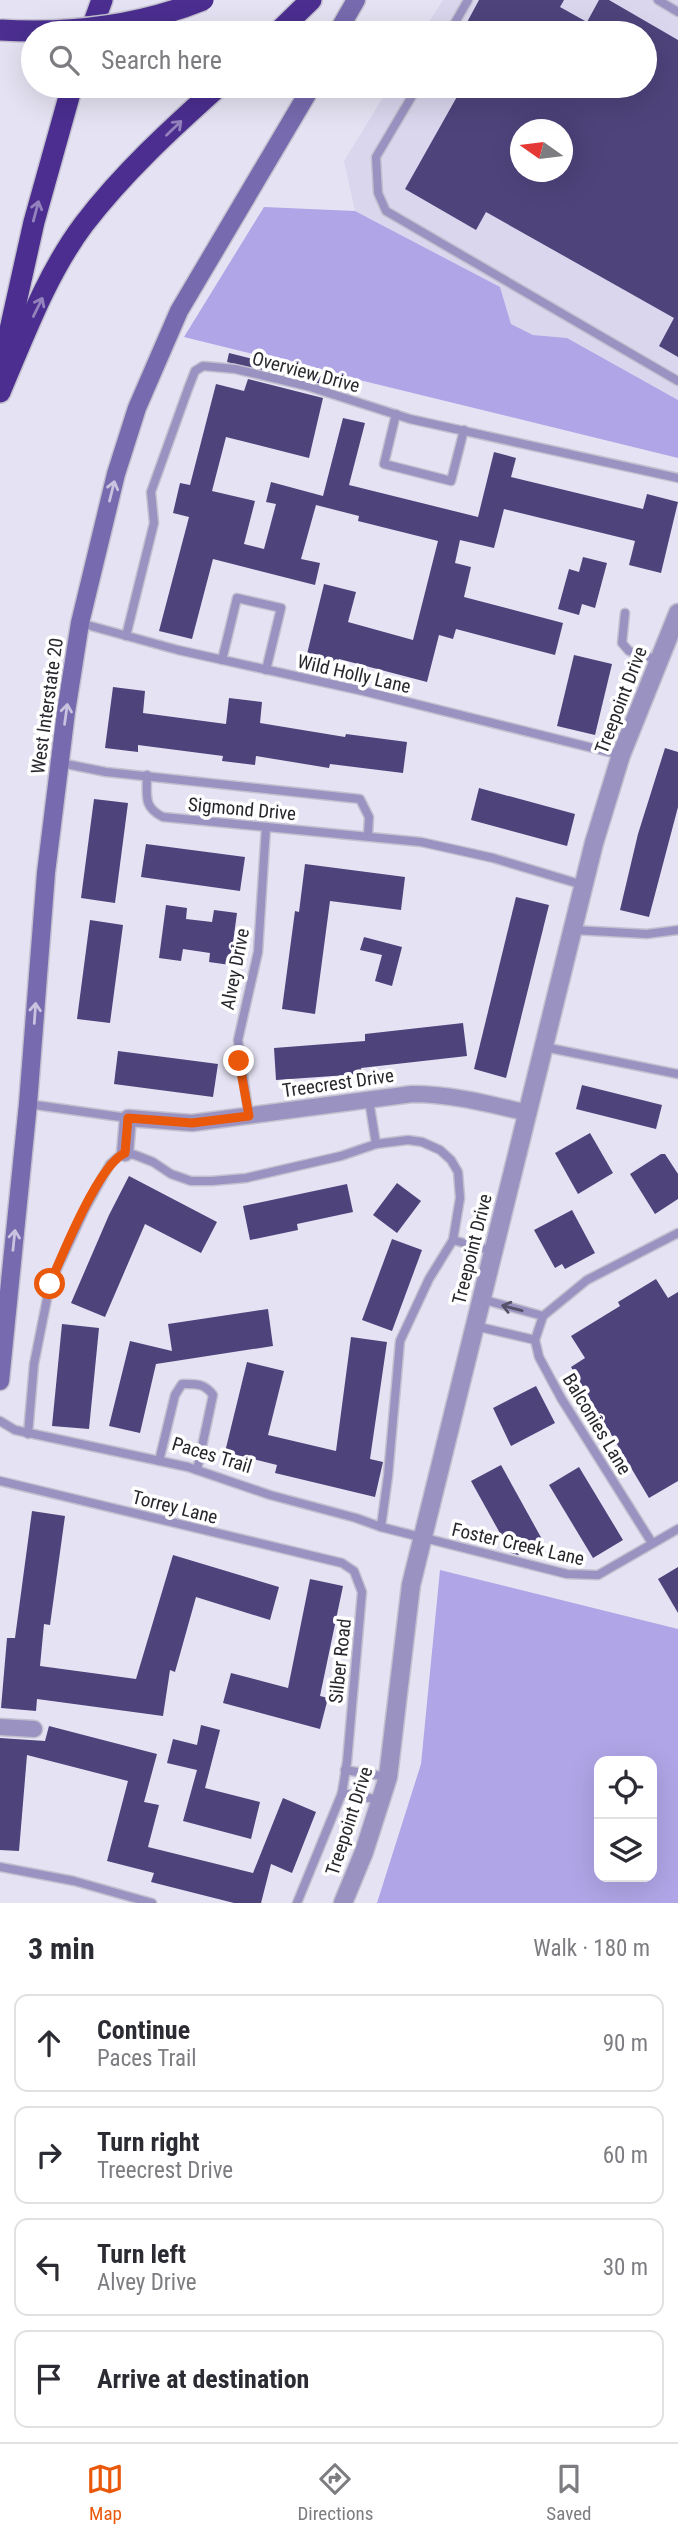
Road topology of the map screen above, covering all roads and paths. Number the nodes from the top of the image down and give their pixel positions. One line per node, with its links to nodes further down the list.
1 (102, 0): 8 (highway)
2 (203, 0): 9 (highway, bridge)
3 (311, 0): 10 (highway)
4 (356, 0): 11 (main road)
5 (468, 0): 12 (lane)
6 (660, 0): 7 (lane)
7 (678, 12)
8 (94, 21)
9 (129, 21)
10 (289, 21)
11 (344, 21)
12 (456, 21)
13 (0, 30): 14 (highway, bridge)
14 (21, 32)
15 (69, 98): 19 (highway, one-way to 15)
16 (206, 98): 21 (highway, one-way to 16)
17 (305, 98): 27 (main road, West Interstate 20, one-way to 17)
18 (411, 98): 20 (lane)
19 (0, 374)
20 (678, 382)
21 (0, 392)
22 (396, 414): 23 (lane, Overview Drive); 23 (lane); 28 (lane, Overview Drive)
23 (464, 430): 24 (lane, Overview Drive)
24 (678, 478)
25 (625, 613): 30 (lane)
26 (678, 613): 30 (street, Treepoint Drive)
27 (80, 623): 28 (lane, Wild Holly Lane); 33 (main road, West Interstate 20, one-way to 27)
28 (127, 636): 29 (lane, Wild Holly Lane)
29 (222, 660): 31 (lane, Wild Holly Lane); 31 (lane)
30 (658, 660): 32 (street, Treepoint Drive)
31 (267, 670): 32 (lane, Wild Holly Lane)
32 (621, 755): 37 (street, Treepoint Drive)
33 (60, 763): 34 (lane, Sigmond Drive); 43 (main road, West Interstate 20, one-way to 33)
34 (147, 775): 35 (lane, Sigmond Drive); 36 (lane, Sigmond Drive)
35 (266, 827): 36 (lane, Sigmond Drive); 45 (lane, Alvey Drive)
36 (368, 835): 37 (lane, Sigmond Drive)
37 (584, 885): 38 (street, Treepoint Drive)
38 (573, 930): 39 (lane); 40 (street, Treepoint Drive)
39 (678, 930)
40 (544, 1047): 41 (lane); 44 (street, Treepoint Drive)
41 (678, 1074)
42 (369, 1100): 44 (street, Treecrest Drive); 45 (street, Treecrest Drive); 47 (lane)
43 (28, 1104): 46 (lane, Treecrest Drive); 56 (main road, West Interstate 20, one-way to 43)
44 (527, 1113): 51 (street, Treepoint Drive)
45 (249, 1116): 46 (street, Treecrest Drive)
46 (128, 1118): 48 (street)
47 (376, 1144): 48 (lane); 50 (lane)
48 (125, 1153): 58 (lane)
49 (678, 1233): 53 (lane)
50 (453, 1240): 51 (lane); 62 (lane)
51 (493, 1251): 52 (street, Treepoint Drive)
52 (481, 1300): 53 (lane, one-way to 52); 54 (street, Treepoint Drive)
53 (543, 1316): 55 (lane)
54 (475, 1326): 55 (lane); 64 (street, Treepoint Drive)
55 (536, 1340): 65 (lane, Balconies Lane)
56 (0, 1381)
57 (0, 1421): 58 (lane, Paces Trail)
58 (28, 1434): 59 (lane, Paces Trail)
59 (159, 1461): 60 (lane, Paces Trail); 60 (lane)
60 (197, 1470): 62 (lane, Paces Trail)
61 (0, 1481): 66 (lane, Torrey Lane)
62 (381, 1527): 64 (lane, Paces Trail)
63 (678, 1529): 65 (lane, Foster Creek Lane)
64 (423, 1538): 65 (lane, Foster Creek Lane); 70 (street, Treepoint Drive)
65 (652, 1543)
66 (342, 1563): 69 (lane, Silber Road)
67 (0, 1727): 68 (street)
68 (34, 1729)
69 (345, 1770): 70 (lane); 71 (lane, Silber Road)
70 (388, 1777): 72 (street, Treepoint Drive)
71 (342, 1793): 72 (lane); 75 (lane, Silber Road)
72 (382, 1801): 76 (street, Treepoint Drive)
73 (0, 1867): 74 (lane)
74 (152, 1903)
75 (297, 1903)
76 (343, 1903)

